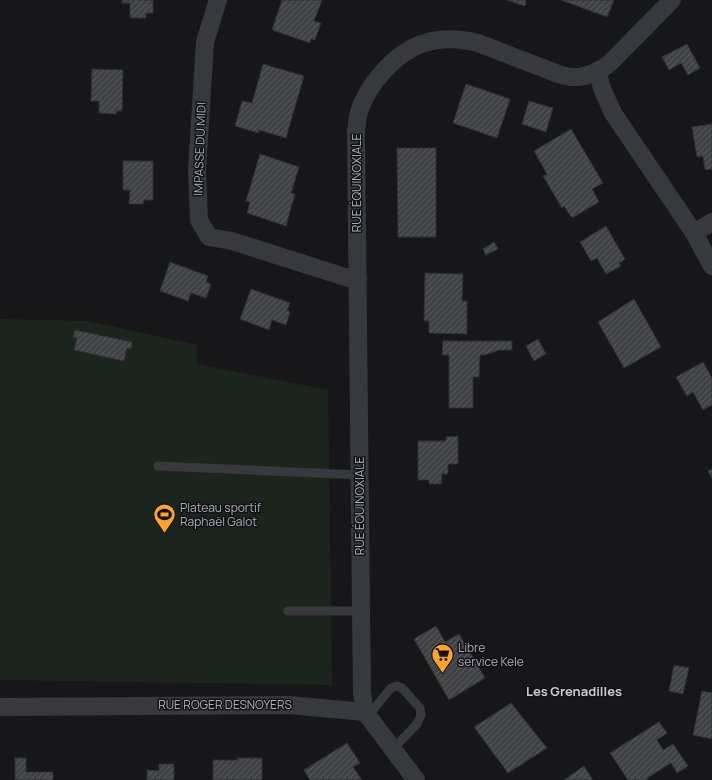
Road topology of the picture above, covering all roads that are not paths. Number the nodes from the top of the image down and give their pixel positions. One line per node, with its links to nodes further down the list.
1 (218, 0): 7 (street, IMPASSE DU MIDI)
2 (672, 0): 3 (street, RUE ÉQUINOXIALE)
3 (597, 71): 5 (street); 7 (street, RUE ÉQUINOXIALE)
4 (712, 222): 5 (street)
5 (694, 233): 6 (street)
6 (712, 266)
7 (358, 279): 9 (street, RUE ÉQUINOXIALE)
8 (158, 466): 9 (lane)
9 (360, 474): 11 (street, RUE ÉQUINOXIALE)
10 (288, 611): 11 (lane)
11 (361, 612): 13 (street, RUE ÉQUINOXIALE)
12 (0, 707): 13 (street, RUE ROGER DESNOYERS)
13 (366, 714): 14 (street); 14 (lane)
14 (393, 749): 15 (street)
15 (416, 780)

